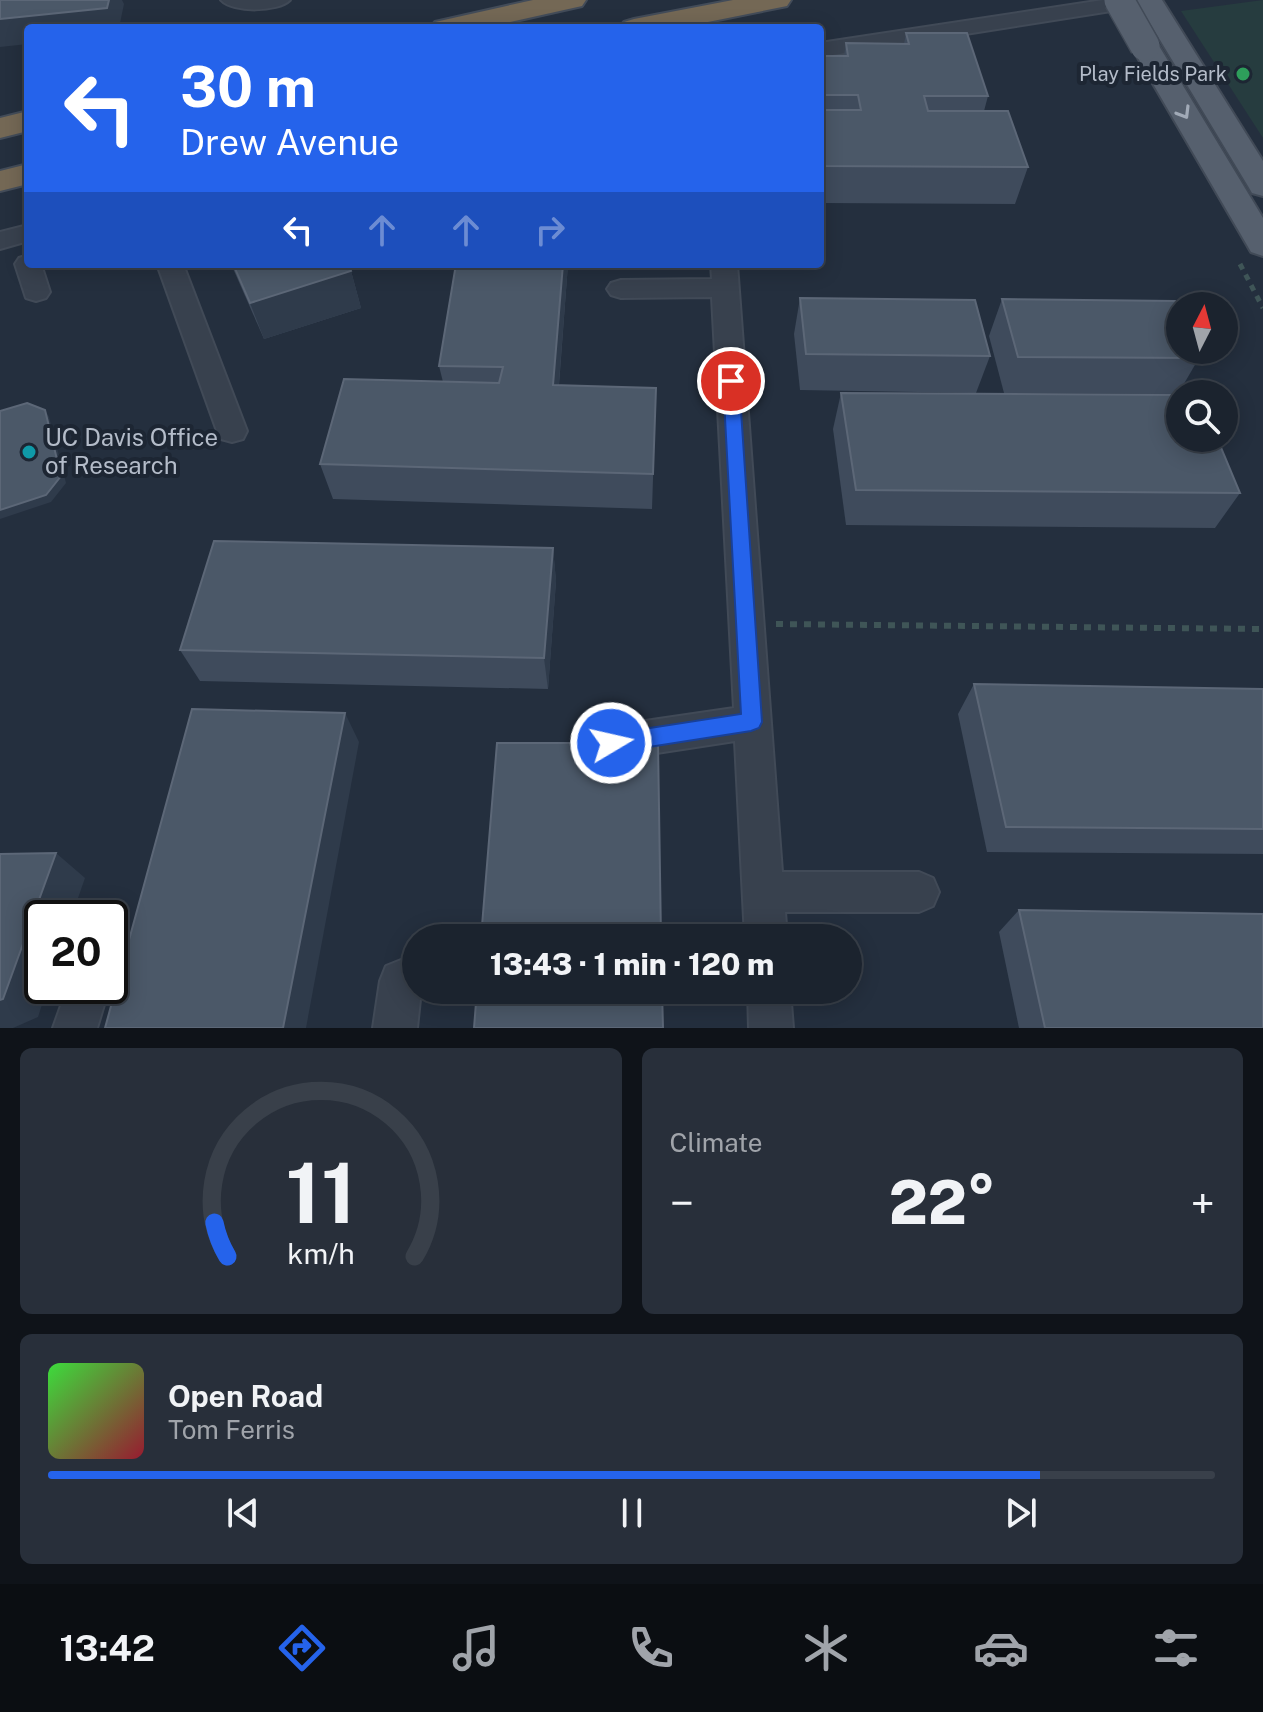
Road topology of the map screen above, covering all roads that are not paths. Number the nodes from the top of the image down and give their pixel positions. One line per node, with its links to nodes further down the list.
1 (231, 0): 2 (street)
2 (280, 0)
3 (572, 0): 7 (highway)
4 (777, 0): 8 (highway)
5 (1119, 0): 9 (main road, bridge)
6 (1146, 0): 9 (main road); 10 (street)
7 (463, 24)
8 (654, 24)
9 (1159, 44): 15 (main road); 16 (main road, one-way to 16)
10 (824, 49)
11 (24, 122): 12 (highway)
12 (0, 128)
13 (24, 175): 14 (highway)
14 (0, 181)
15 (1263, 186)
16 (1263, 245)
17 (29, 268): 21 (street)
18 (171, 268): 22 (street)
19 (725, 276): 20 (street); 23 (street)
20 (621, 289)
21 (36, 292)
22 (232, 431)
23 (751, 722): 24 (street); 25 (street)
24 (611, 743)
25 (763, 892): 26 (street); 27 (street)
26 (919, 892)
27 (765, 924)
28 (401, 981): 32 (street)
29 (83, 1004): 31 (street)
30 (770, 1004): 33 (street)
31 (75, 1028)
32 (395, 1028)
33 (771, 1028)

